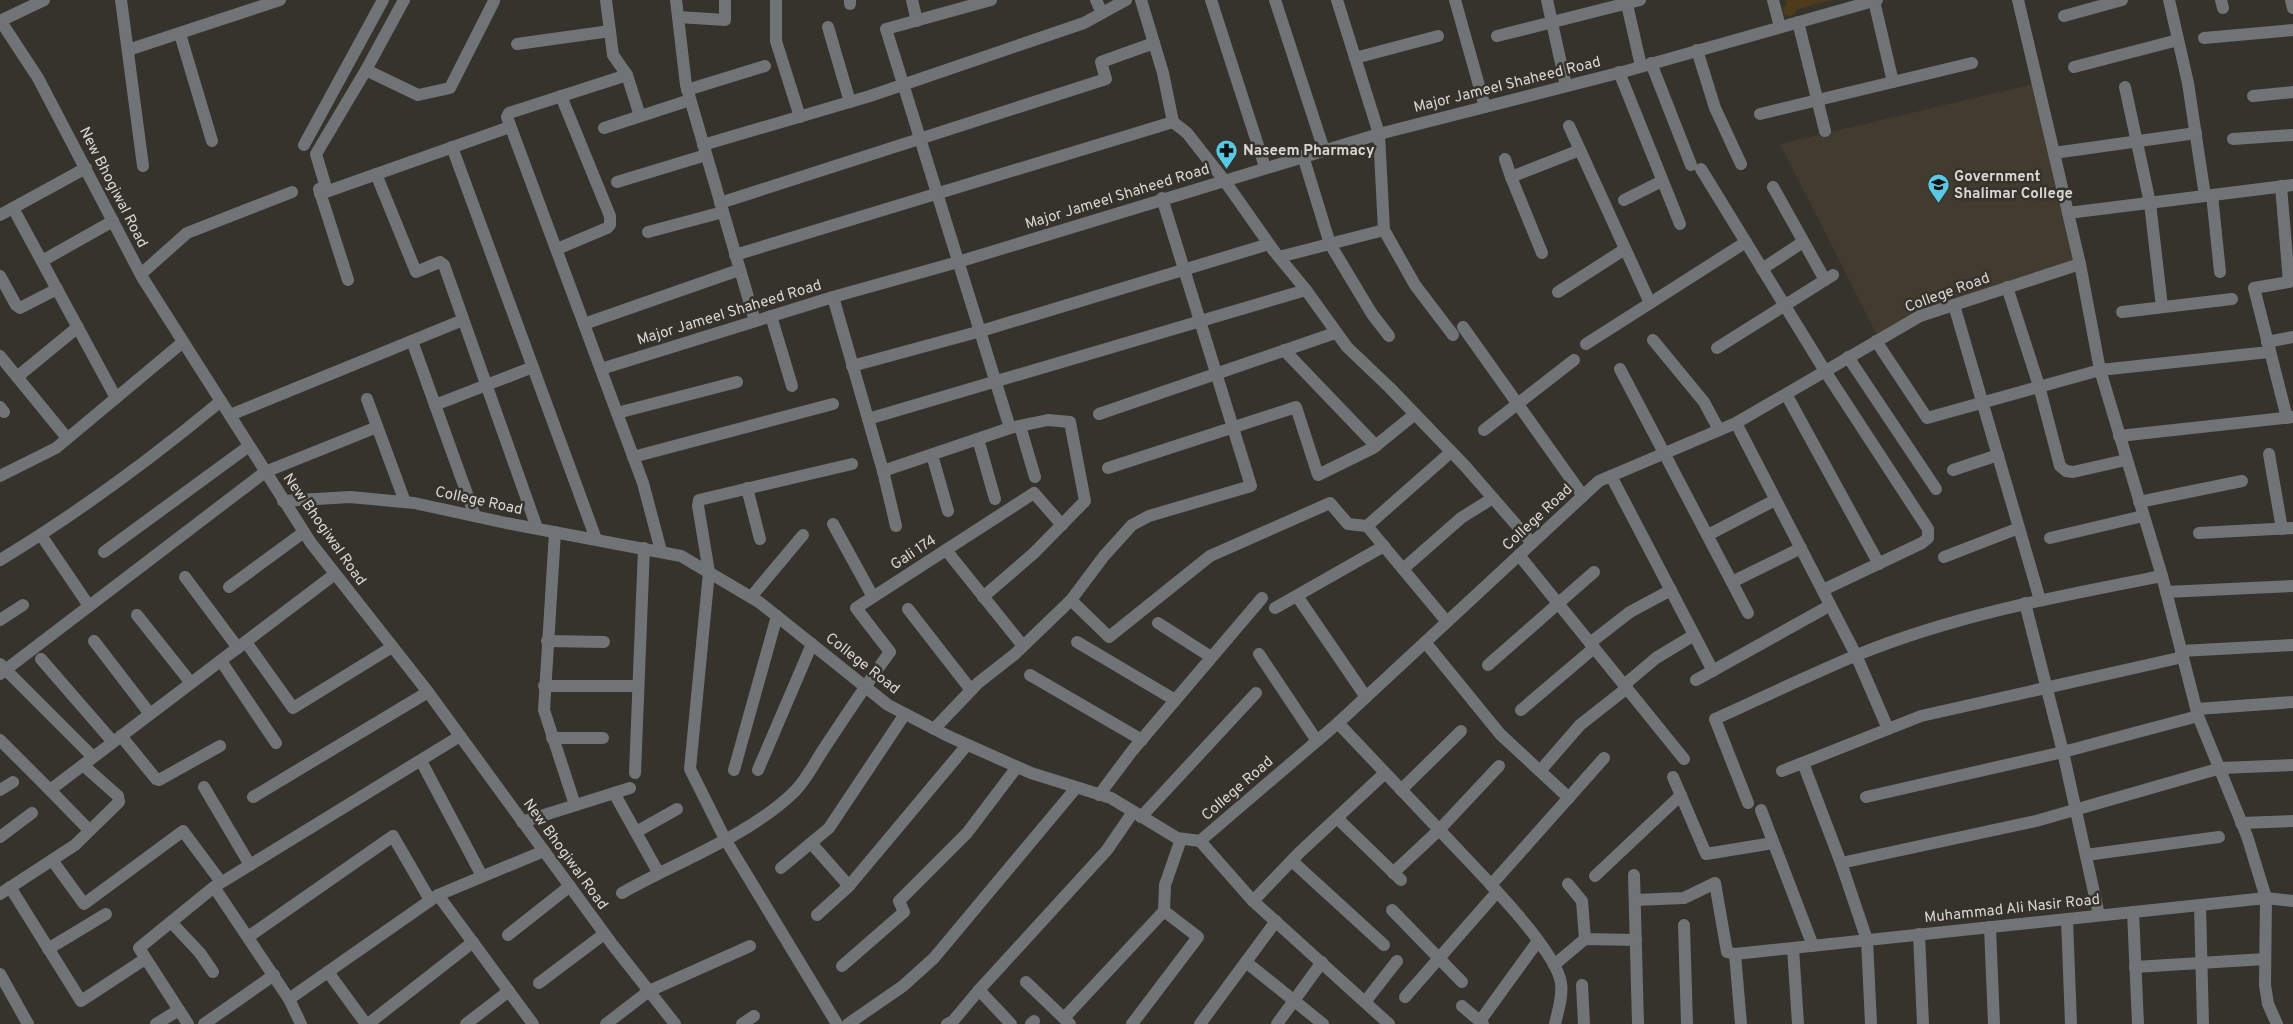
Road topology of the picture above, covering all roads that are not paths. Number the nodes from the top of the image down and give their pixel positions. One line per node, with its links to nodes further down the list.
1 (41, 0): 34 (street)
2 (121, 0): 49 (street)
3 (280, 0): 42 (street)
4 (383, 0): 85 (street)
5 (404, 0): 56 (street)
6 (606, 0): 41 (street)
7 (676, 0): 33 (street)
8 (726, 0): 33 (street)
9 (776, 0): 72 (street)
10 (912, 0): 35 (street)
11 (991, 0): 29 (street)
12 (1096, 0): 31 (street)
13 (1126, 0): 31 (street)
14 (1141, 0): 47 (street)
15 (1211, 0): 96 (street)
16 (1275, 0): 88 (street)
17 (1337, 0): 51 (street)
18 (1455, 0): 69 (street)
19 (1547, 0): 36 (street)
20 (1640, 0): 28 (street)
21 (1773, 0): 39 (street)
22 (1876, 0): 37 (street, Major Jameel Shaheed Road); 59 (street)
23 (2018, 0): 90 (street)
24 (2122, 0): 32 (street)
25 (2169, 0): 46 (street)
26 (2291, 0): 30 (street)
27 (494, 1): 56 (street)
28 (1626, 2): 36 (street); 53 (street)
29 (972, 3): 35 (street)
30 (2293, 8)
31 (1102, 13): 60 (street)
32 (2064, 16)
33 (678, 17): 64 (street)
34 (0, 20): 95 (street, New Bhogiwal Road)
35 (917, 21): 60 (street)
36 (1552, 22): 44 (street); 61 (street)
37 (1798, 22): 39 (street, Major Jameel Shaheed Road); 67 (street)
38 (828, 27): 68 (street)
39 (1780, 27): 50 (street, Major Jameel Shaheed Road)
40 (2293, 30): 45 (street)
41 (610, 31): 48 (street); 58 (street)
42 (180, 34): 49 (street); 83 (street)
43 (1438, 36): 51 (street)
44 (1498, 36)
45 (2204, 38)
46 (2178, 40): 55 (street); 78 (street)
47 (1154, 43): 73 (street); 82 (street)
48 (516, 44)
49 (128, 50): 94 (street)
50 (1697, 50): 53 (street, Major Jameel Shaheed Road); 93 (street)
51 (1355, 58): 79 (street)
52 (1972, 63): 59 (street)
53 (1646, 65): 57 (street, Major Jameel Shaheed Road); 119 (street)
54 (764, 66): 64 (street)
55 (2074, 67)
56 (366, 70): 104 (street)
57 (1619, 72): 61 (street, Major Jameel Shaheed Road); 100 (street)
58 (628, 75): 65 (street); 71 (street)
59 (1893, 82): 67 (street)
60 (903, 85): 68 (street); 82 (street)
61 (1566, 86): 69 (street, Major Jameel Shaheed Road)
62 (2126, 87): 84 (street)
63 (2293, 92): 66 (street)
64 (689, 95): 71 (street); 87 (street)
65 (561, 96): 75 (street); 123 (street)
66 (2253, 96)
67 (1817, 100): 70 (street); 77 (street)
68 (850, 102): 72 (street)
69 (1485, 107): 79 (street, Major Jameel Shaheed Road)
70 (1760, 114)
71 (640, 116): 76 (street)
72 (800, 117): 87 (street)
73 (1173, 122): 99 (street); 106 (street)
74 (1569, 126): 89 (street)
75 (510, 127): 86 (street); 123 (street)
76 (604, 128)
77 (1824, 130)
78 (2196, 133): 84 (street); 107 (street)
79 (1379, 134): 88 (street, Major Jameel Shaheed Road); 117 (street)
80 (2293, 135): 81 (street)
81 (2233, 139)
82 (921, 140): 106 (street); 112 (street)
83 (212, 141)
84 (2137, 141): 90 (street); 110 (street)
85 (304, 145)
86 (452, 147): 97 (street); 174 (street)
87 (704, 150): 101 (street); 112 (street)
88 (1324, 150): 91 (street, Major Jameel Shaheed Road)
89 (1580, 150): 98 (street); 124 (street)
90 (2054, 153): 113 (street)
91 (1303, 156): 96 (street, Major Jameel Shaheed Road); 122 (street)
92 (1505, 159): 98 (street)
93 (1741, 164)
94 (143, 166)
95 (86, 168): 111 (street); 115 (street, New Bhogiwal Road)
96 (1265, 168): 99 (street, Major Jameel Shaheed Road)
97 (376, 174): 104 (street); 151 (street)
98 (1511, 177): 125 (street)
99 (1224, 180): 108 (street, Major Jameel Shaheed Road); 121 (street)
100 (1662, 180): 109 (street); 116 (street)
101 (617, 182)
102 (2287, 186): 107 (street); 138 (street)
103 (1773, 187): 120 (street)
104 (322, 191): 137 (street)
105 (292, 192): 135 (street)
106 (937, 194): 126 (street); 129 (street)
107 (2209, 195): 110 (street); 134 (street)
108 (1162, 198): 129 (street, Major Jameel Shaheed Road); 132 (street)
109 (1624, 200)
110 (2150, 203): 113 (street); 148 (street)
111 (13, 208): 114 (street); 128 (street)
112 (722, 208): 118 (street); 126 (street)
113 (2068, 213): 130 (street)
114 (0, 215)
115 (113, 221): 128 (street); 135 (street, New Bhogiwal Road)
116 (1680, 224)
117 (1384, 230): 122 (street); 159 (street)
118 (648, 232)
119 (1746, 242): 131 (street); 145 (street)
120 (1803, 242): 131 (street); 146 (street)
121 (1269, 244): 127 (street); 132 (street)
122 (1330, 244): 127 (street); 160 (street)
123 (557, 249): 154 (street)
124 (1625, 250): 142 (street); 145 (street)
125 (1542, 253)
126 (735, 255): 152 (street)
127 (1279, 257): 141 (street)
128 (42, 261): 140 (street)
129 (958, 262): 143 (street, Major Jameel Shaheed Road); 157 (street)
130 (2080, 264): 139 (street, College Road); 177 (street)
131 (1762, 268): 146 (street)
132 (1184, 269): 153 (street); 157 (street)
133 (736, 271): 154 (street)
134 (2220, 272)
135 (141, 274): 165 (street, New Bhogiwal Road)
136 (0, 276): 140 (street)
137 (348, 280)
138 (2291, 282): 167 (street)
139 (2007, 287): 147 (street, College Road); 185 (street)
140 (57, 289): 155 (street)
141 (1306, 290): 153 (street); 158 (street)
142 (1558, 292)
143 (833, 297): 150 (street, Major Jameel Shaheed Road); 173 (street)
144 (2232, 299): 148 (street)
145 (1650, 303): 166 (street)
146 (1785, 305): 168 (street); 178 (street)
147 (1954, 305): 164 (street, College Road); 190 (street)
148 (2162, 307): 149 (street)
149 (2122, 312)
150 (771, 316): 152 (street, Major Jameel Shaheed Road); 184 (street)
151 (463, 320): 163 (street); 183 (street)
152 (755, 321): 175 (street, Major Jameel Shaheed Road)
153 (1200, 322): 179 (street); 182 (street)
154 (584, 324): 175 (street)
155 (78, 327): 180 (street); 187 (street)
156 (1463, 327): 192 (street)
157 (981, 331): 173 (street); 182 (street)
158 (1335, 333): 169 (street); 196 (street)
159 (1453, 335)
160 (1389, 336)
161 (2293, 337): 167 (street)
162 (1653, 340): 205 (street)
163 (412, 341): 193 (street); 197 (street)
164 (1876, 341): 171 (street, College Road); 190 (street)
165 (183, 342): 187 (street); 189 (street, New Bhogiwal Road)
166 (1586, 344)
167 (2268, 347): 177 (street); 198 (street)
168 (1717, 348)
169 (1284, 350): 179 (street); 210 (street)
170 (0, 356): 180 (street)
171 (1848, 358): 178 (street, College Road); 228 (street)
172 (1574, 360): 192 (street)
173 (852, 366): 199 (street)
174 (533, 367): 183 (street); 253 (street)
175 (601, 369): 194 (street)
176 (1620, 369): 213 (street)
177 (2100, 370): 185 (street); 206 (street)
178 (1825, 371): 186 (street, College Road); 265 (street)
179 (1216, 374): 195 (street); 203 (street)
180 (17, 378): 207 (street)
181 (737, 382): 194 (street)
182 (996, 382): 199 (street); 202 (street)
183 (486, 385): 193 (street); 243 (street)
184 (792, 386)
185 (2039, 386): 190 (street); 217 (street)
186 (1786, 394): 200 (street, College Road); 265 (street)
187 (116, 398): 207 (street)
188 (367, 399): 201 (street)
189 (221, 401): 197 (street, New Bhogiwal Road); 249 (street)
190 (1983, 402): 215 (street)
191 (833, 404): 216 (street)
192 (1518, 404): 204 (street); 229 (street)
193 (435, 405): 237 (street)
194 (617, 412): 216 (street)
195 (1099, 414)
196 (1416, 414): 210 (street); 211 (street)
197 (230, 415): 209 (street, New Bhogiwal Road)
198 (2290, 417): 206 (street)
199 (868, 419): 221 (street)
200 (1736, 423): 205 (street, College Road); 233 (street)
201 (377, 427): 222 (street); 234 (street)
202 (1015, 427): 208 (street); 225 (street); 240 (street)
203 (1233, 428): 210 (street); 219 (street); 283 (street)
204 (1484, 430)
205 (1719, 430): 213 (street, College Road)
206 (2118, 436): 217 (street)
207 (67, 438): 223 (street)
208 (978, 439): 212 (street); 231 (street)
209 (249, 446): 222 (street, New Bhogiwal Road); 260 (street)
210 (1376, 446)
211 (1451, 452): 230 (street); 242 (street)
212 (932, 454): 221 (street); 236 (street)
213 (1665, 454): 224 (street, College Road); 251 (street)
214 (2269, 454): 245 (street)
215 (1998, 455): 220 (street); 244 (street)
216 (634, 457): 261 (street)
217 (2126, 460): 235 (street)
218 (852, 464): 227 (street)
219 (1108, 468)
220 (1953, 470)
221 (883, 471): 241 (street)
222 (265, 472): 232 (street, New Bhogiwal Road); 288 (street)
223 (0, 476)
224 (1611, 476): 229 (street, College Road); 275 (street)
225 (1035, 478)
226 (2242, 481): 235 (street)
227 (747, 488): 254 (street); 267 (street)
228 (1936, 488)
229 (1583, 496): 255 (street, College Road)
230 (1492, 498): 255 (street); 266 (street)
231 (994, 499)
232 (283, 500): 234 (street, College Road); 246 (street, New Bhogiwal Road)
233 (1775, 500): 251 (street); 258 (street)
234 (405, 502): 237 (street, College Road)
235 (2139, 502): 238 (street)
236 (948, 511)
237 (475, 516): 243 (street, College Road)
238 (2143, 516): 252 (street); 270 (street)
239 (833, 524): 280 (street)
240 (1062, 525): 259 (street, Gali 174); 281 (street)
241 (896, 526)
242 (1367, 526): 256 (street); 283 (street)
243 (537, 528): 247 (street, College Road)
244 (2019, 528): 263 (street); 284 (street)
245 (2288, 529): 248 (street)
246 (304, 532): 269 (street, New Bhogiwal Road); 274 (street)
247 (555, 532): 253 (street, College Road); 300 (street)
248 (2199, 533)
249 (41, 535): 264 (street); 288 (street)
250 (803, 535): 279 (street)
251 (1708, 535): 272 (street)
252 (2050, 538)
253 (596, 539): 257 (street, College Road)
254 (760, 539)
255 (1532, 543): 262 (street, College Road)
256 (1384, 546): 266 (street); 278 (street)
257 (644, 548): 261 (street, College Road); 323 (street)
258 (1801, 548): 272 (street); 276 (street)
259 (946, 550): 280 (street, Gali 174); 281 (street)
260 (104, 552)
261 (661, 552): 267 (street, College Road)
262 (1519, 554): 286 (street); 296 (street, College Road)
263 (1944, 557)
264 (0, 560)
265 (1879, 564): 276 (street)
266 (1403, 569): 296 (street)
267 (709, 572): 279 (street, College Road); 397 (street)
268 (1594, 572): 286 (street)
269 (335, 574): 305 (street); 309 (street, New Bhogiwal Road)
270 (2162, 576): 277 (street); 284 (street)
271 (185, 577): 305 (street)
272 (1732, 582): 292 (street)
273 (2293, 586): 277 (street)
274 (229, 587)
275 (1671, 590): 298 (street); 306 (street)
276 (1823, 590): 289 (street)
277 (2166, 592): 311 (street)
278 (1298, 596): 290 (street); 330 (street)
279 (751, 597): 294 (street, College Road)
280 (872, 597): 324 (street, Gali 174)
281 (983, 597): 308 (street)
282 (1262, 598): 313 (street)
283 (1071, 600): 308 (street)
284 (2040, 600): 285 (street)
285 (2025, 603): 312 (street); 326 (street)
286 (1559, 604): 306 (street); 316 (street)
287 (23, 605): 295 (street)
288 (90, 606): 317 (street)
289 (1829, 606): 312 (street); 318 (street)
290 (1276, 608)
291 (908, 609): 327 (street)
292 (1748, 613)
293 (136, 615): 321 (street)
294 (777, 616): 304 (street, College Road); 361 (street)
295 (0, 620)
296 (1447, 622): 303 (street, College Road)
297 (1158, 623): 313 (street)
298 (1694, 635): 318 (street); 325 (street)
299 (94, 641): 335 (street)
300 (547, 641): 301 (street); 322 (street)
301 (604, 642)
302 (1077, 642): 331 (street)
303 (1425, 642): 330 (street, College Road); 363 (street)
304 (812, 644): 324 (street, College Road); 362 (street)
305 (242, 645): 309 (street); 315 (street)
306 (1592, 645): 325 (street); 333 (street)
307 (2293, 645): 311 (street)
308 (1023, 646): 327 (street)
309 (392, 647): 328 (street, New Bhogiwal Road)
310 (1259, 654): 347 (street)
311 (2182, 654): 326 (street); 334 (street)
312 (1856, 655): 339 (street); 381 (street)
313 (1212, 657): 331 (street)
314 (41, 659): 344 (street)
315 (221, 661): 321 (street); 348 (street)
316 (1488, 665)
317 (2, 669): 354 (street)
318 (1713, 671): 320 (street)
319 (1030, 675): 346 (street)
320 (1696, 680)
321 (191, 683): 335 (street)
322 (544, 686): 323 (street); 342 (street)
323 (638, 686): 365 (street)
324 (864, 686): 336 (street, College Road); 397 (street)
325 (1625, 687): 353 (street); 363 (street)
326 (2047, 688): 339 (street); 351 (street)
327 (971, 690): 338 (street)
328 (428, 692): 341 (street, New Bhogiwal Road); 378 (street)
329 (1256, 693): 387 (street)
330 (1366, 697): 337 (street, College Road)
331 (1175, 700): 346 (street)
332 (2293, 702): 334 (street)
333 (1521, 710)
334 (2198, 712): 351 (street); 360 (street)
335 (150, 714): 344 (street)
336 (905, 714): 338 (street, College Road); 401 (street)
337 (1338, 723): 347 (street, College Road); 366 (street)
338 (934, 729): 349 (street, College Road)
339 (1888, 729): 356 (street)
340 (1461, 731): 374 (street)
341 (460, 736): 355 (street); 390 (street, New Bhogiwal Road)
342 (552, 738): 343 (street); 382 (street)
343 (603, 738)
344 (117, 739): 350 (street); 354 (street)
345 (0, 740): 373 (street)
346 (1142, 740): 376 (street)
347 (1317, 741): 399 (street, College Road)
348 (276, 743)
349 (966, 745): 359 (street, College Road); 416 (street)
350 (220, 746)
351 (2063, 752): 379 (street); 385 (street)
352 (1604, 758): 380 (street)
353 (1684, 759)
354 (88, 761): 373 (street); 392 (street)
355 (422, 761): 407 (street); 411 (street)
356 (1803, 763): 364 (street); 406 (street)
357 (2293, 765): 360 (street)
358 (1499, 766): 393 (street)
359 (1017, 767): 371 (street, College Road); 460 (street)
360 (2221, 768): 385 (street); 391 (street)
361 (734, 770)
362 (758, 770)
363 (1540, 771): 380 (street)
364 (1782, 771)
365 (635, 773)
366 (1385, 773): 374 (street); 388 (street)
367 (1673, 777): 377 (street)
368 (13, 782): 372 (street)
369 (204, 787): 407 (street)
370 (630, 788): 375 (street)
371 (1076, 788): 376 (street, College Road); 494 (street)
372 (0, 790)
373 (50, 790): 392 (street)
374 (1401, 790): 393 (street)
375 (614, 793): 382 (street); 394 (street)
376 (1100, 795): 387 (street, College Road)
377 (1680, 795): 400 (street); 412 (street)
378 (254, 796)
379 (1866, 797)
380 (1569, 798): 417 (street)
381 (1748, 803)
382 (575, 805): 390 (street)
383 (677, 809): 394 (street)
384 (1761, 810): 400 (street)
385 (2076, 811): 403 (street); 406 (street)
386 (32, 814): 395 (street)
387 (1137, 814): 398 (street, College Road); 470 (street)
388 (1337, 818): 393 (street); 405 (street)
389 (2293, 821): 391 (street)
390 (522, 822): 402 (street, New Bhogiwal Road)
391 (2241, 823): 421 (street)
392 (89, 830): 404 (street)
393 (1439, 830): 417 (street)
394 (636, 832): 409 (street)
395 (0, 837)
396 (2219, 837): 403 (street)
397 (725, 839): 409 (street); 482 (street)
398 (1181, 839): 399 (street, College Road); 427 (street)
399 (1200, 841): 423 (street)
400 (1773, 843): 448 (street)
401 (811, 844): 408 (street); 416 (street)
402 (544, 851): 411 (street); 415 (street, New Bhogiwal Road)
403 (2086, 856): 431 (street)
404 (52, 860): 414 (street); 418 (street)
405 (1292, 861): 423 (street); 446 (street)
406 (1841, 863): 443 (street)
407 (250, 865): 414 (street)
408 (781, 868)
409 (658, 872): 419 (street)
410 (1634, 875): 422 (street)
411 (482, 876): 420 (street)
412 (1595, 876)
413 (1568, 884): 441 (street)
414 (218, 885): 434 (street); 440 (street)
415 (570, 886): 437 (street, New Bhogiwal Road); 439 (street)
416 (849, 886): 430 (street)
417 (1494, 889): 444 (street); 452 (street)
418 (5, 890): 450 (street)
419 (622, 893)
420 (434, 897): 440 (street); 445 (street); 463 (street)
421 (2266, 898): 424 (street, Muhammad Ali Nasir Road); 425 (street, Muhammad Ali Nasir Road); 454 (street)
422 (1635, 900): 442 (street); 451 (street)
423 (1253, 901): 433 (street)
424 (2293, 901)
425 (2200, 905): 428 (street, Muhammad Ali Nasir Road); 458 (street)
426 (1392, 910): 452 (street)
427 (1164, 911): 480 (street); 497 (street)
428 (2132, 912): 431 (street, Muhammad Ali Nasir Road); 461 (street)
429 (106, 914): 450 (street)
430 (817, 915)
431 (2099, 915): 432 (street, Muhammad Ali Nasir Road)
432 (2067, 919): 436 (street, Muhammad Ali Nasir Road); 511 (street)
433 (1276, 921): 456 (street); 457 (street)
434 (171, 922): 453 (street); 462 (street)
435 (1684, 925): 505 (street)
436 (1990, 927): 438 (street, Muhammad Ali Nasir Road); 510 (street)
437 (604, 934): 468 (street); 472 (street, New Bhogiwal Road)
438 (1919, 934): 443 (street, Muhammad Ali Nasir Road); 509 (street)
439 (508, 935)
440 (248, 937): 465 (street)
441 (1585, 939): 442 (street); 459 (street)
442 (1636, 940): 504 (street)
443 (1867, 940): 448 (street, Muhammad Ali Nasir Road); 508 (street)
444 (1538, 941): 459 (street); 481 (street)
445 (473, 942): 471 (street); 488 (street)
446 (1384, 945)
447 (750, 946): 472 (street)
448 (1813, 946): 449 (street, Muhammad Ali Nasir Road)
449 (1793, 948): 451 (street, Muhammad Ali Nasir Road); 507 (street)
450 (48, 949): 453 (street)
451 (1735, 954): 506 (street)
452 (1440, 957): 467 (street); 473 (street)
453 (146, 959): 478 (street)
454 (2265, 959): 458 (street); 514 (street)
455 (1397, 961): 476 (street)
456 (1246, 962): 475 (street); 498 (street)
457 (1322, 962): 475 (street); 476 (street)
458 (2202, 963): 461 (street); 513 (street)
459 (1554, 965): 502 (street)
460 (842, 966)
461 (2135, 966): 512 (street)
462 (213, 972)
463 (328, 972): 474 (street); 488 (street)
464 (0, 974): 483 (street)
465 (274, 975): 474 (street); 486 (street)
466 (1026, 982): 480 (street)
467 (1462, 982)
468 (539, 983)
469 (1582, 985): 503 (street)
470 (979, 990): 495 (street); 496 (street)
471 (509, 991): 489 (street); 490 (street)
472 (649, 992): 491 (street); 492 (street, New Bhogiwal Road)
473 (1405, 997)
474 (289, 999): 487 (street)
475 (1294, 1000): 499 (street); 500 (street)
476 (1365, 1002): 501 (street)
477 (1462, 1006): 481 (street)
478 (179, 1010): 484 (street); 485 (street)
479 (754, 1016): 493 (street)
480 (1067, 1021)
481 (1482, 1022)
482 (833, 1023)
483 (28, 1024)
484 (156, 1024)
485 (188, 1024)
486 (204, 1024)
487 (302, 1024)
488 (367, 1024)
489 (466, 1024)
490 (533, 1024)
491 (606, 1024)
492 (675, 1024)
493 (742, 1024)
494 (848, 1024)
495 (947, 1024)
496 (1011, 1024)
497 (1132, 1024)
498 (1200, 1024)
499 (1277, 1024)
500 (1323, 1024)
501 (1389, 1024)
502 (1555, 1024)
503 (1584, 1024)
504 (1638, 1024)
505 (1687, 1024)
506 (1741, 1024)
507 (1798, 1024)
508 (1871, 1024)
509 (1922, 1024)
510 (1994, 1024)
511 (2071, 1024)
512 (2138, 1024)
513 (2203, 1024)
514 (2277, 1024)

